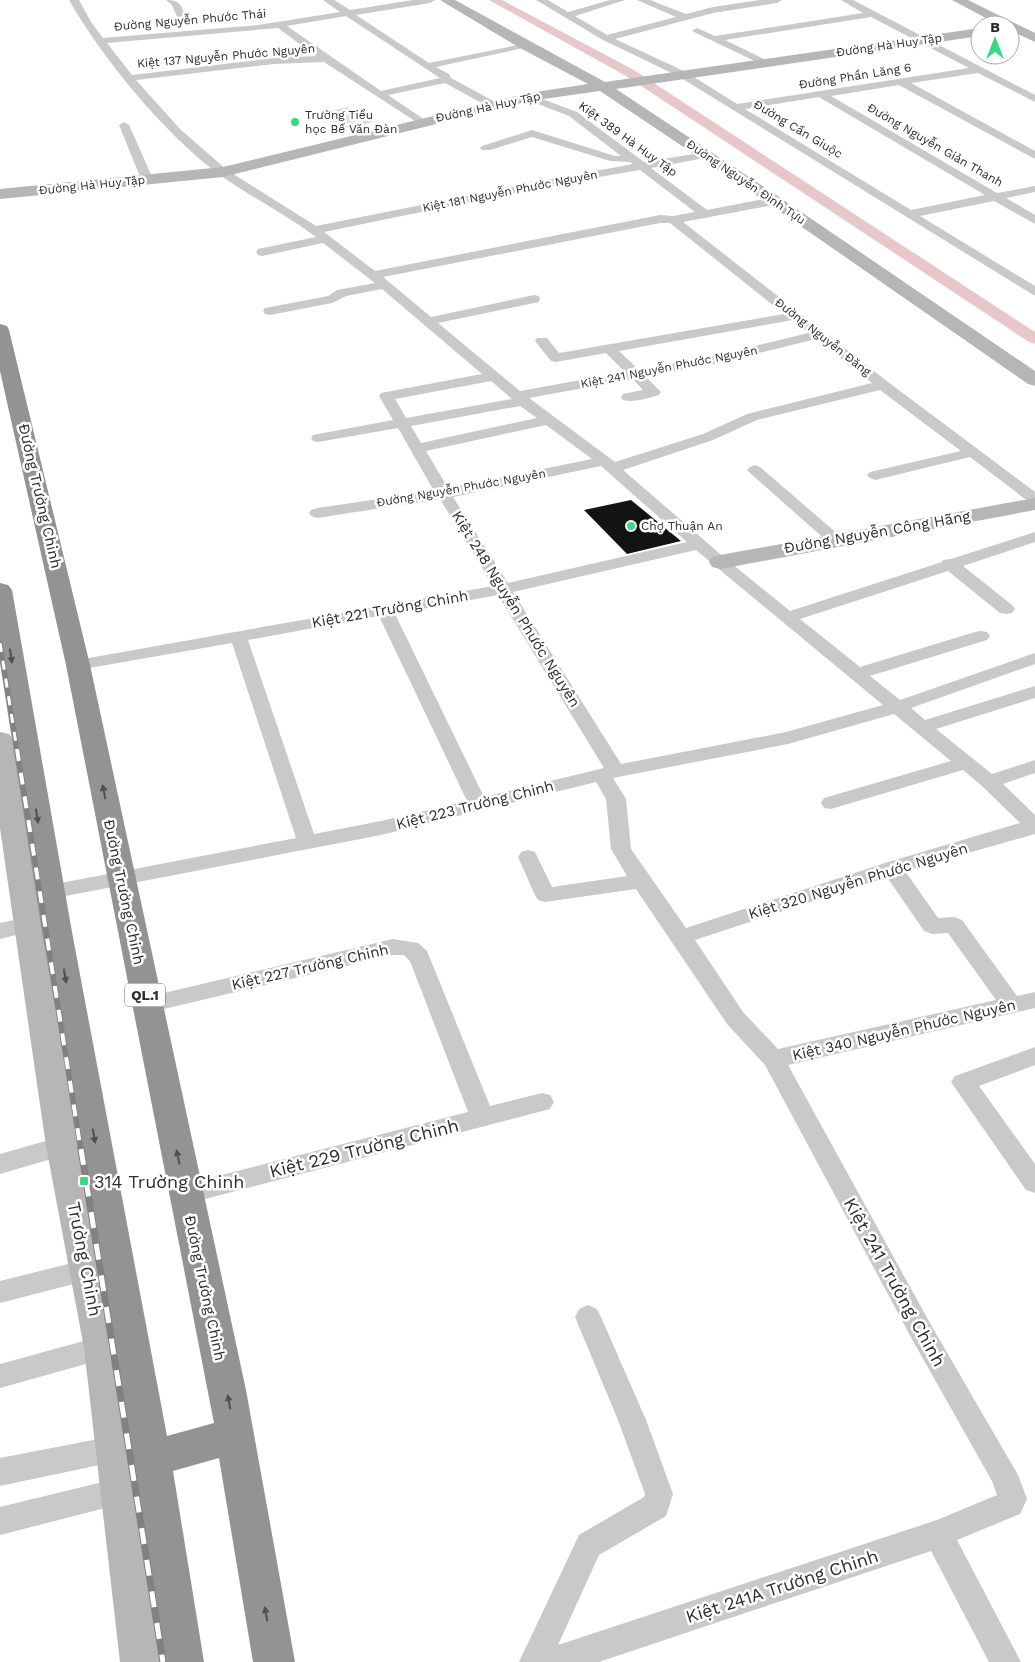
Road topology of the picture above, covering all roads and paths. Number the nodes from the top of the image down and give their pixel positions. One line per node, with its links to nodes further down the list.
1 (74, 0): 30 (street)
2 (171, 0): 19 (street)
3 (328, 0): 15 (street)
4 (430, 0): 15 (street, Đường Nguyễn Phước Thái)
5 (446, 0): 32 (street, Đường Nguyễn Đình Tựu)
6 (541, 0): 17 (street, Đường Cần Giuộc)
7 (620, 0): 17 (street)
8 (642, 0): 20 (street)
9 (777, 0): 12 (street)
10 (846, 0): 16 (street)
11 (958, 0): 18 (street)
12 (764, 1): 14 (street)
13 (695, 3): 14 (street)
14 (713, 10): 20 (street)
15 (348, 13): 21 (street, Đường Nguyễn Phước Thái); 35 (street)
16 (872, 14): 29 (street); 31 (street)
17 (567, 15): 27 (street, Đường Cần Giuộc)
18 (989, 15)
19 (181, 16)
20 (685, 17): 27 (street)
21 (280, 24): 30 (street, Đường Nguyễn Phước Thái); 33 (street)
22 (1035, 24): 23 (street)
23 (1020, 25)
24 (1020, 30): 28 (street)
25 (697, 31): 29 (street)
26 (970, 33): 31 (street, Đường Hà Huy Tập)
27 (606, 38): 37 (street, Đường Cần Giuộc)
28 (1035, 38)
29 (715, 39): 34 (street)
30 (100, 40): 38 (street)
31 (923, 40): 34 (street, Đường Hà Huy Tập); 36 (street)
32 (525, 45): 35 (street); 41 (street, Đường Nguyễn Đình Tựu)
33 (326, 59): 38 (street, Kiệt 137 Nguyễn Phước Nguyên); 42 (street)
34 (765, 62): 37 (street, Đường Hà Huy Tập)
35 (427, 66): 39 (street)
36 (979, 70): 40 (street, Đường Phần Lăng 6); 45 (street)
37 (682, 74): 41 (street, Đường Hà Huy Tập); 47 (street, Đường Cần Giuộc)
38 (129, 78): 54 (street)
39 (446, 80): 42 (street); 46 (street)
40 (901, 82): 43 (street, Đường Phần Lăng 6); 52 (street)
41 (602, 86): 44 (street, Đường Hà Huy Tập); 51 (street, Đường Nguyễn Đình Tựu)
42 (379, 94): 48 (street)
43 (820, 94): 47 (street, Đường Phần Lăng 6); 58 (street, Đường Nguyễn Giản Thanh)
44 (529, 97): 46 (street, Đường Hà Huy Tập); 53 (street, Kiệt 389 Hà Huy Tập)
45 (1035, 99)
46 (493, 105): 48 (street, Đường Hà Huy Tập)
47 (735, 107): 61 (street, Đường Cần Giuộc)
48 (421, 122): 54 (street, Đường Hà Huy Tập)
49 (124, 125): 55 (street)
50 (486, 148): 53 (street)
51 (706, 155): 53 (street, Kiệt 181 Nguyễn Phước Nguyên); 59 (street, Đường Nguyễn Đình Tựu)
52 (1035, 156)
53 (637, 162): 60 (street, Kiệt 389 Hà Huy Tập); 64 (street, Kiệt 181 Nguyễn Phước Nguyên)
54 (222, 172): 55 (street, Đường Hà Huy Tập); 64 (street)
55 (147, 179): 57 (street, Đường Hà Huy Tập)
56 (1035, 189): 58 (street)
57 (0, 194)
58 (996, 197): 61 (street); 63 (street, Đường Nguyễn Giản Thanh)
59 (774, 201): 60 (street); 79 (street, Đường Nguyễn Đình Tựu)
60 (705, 214): 62 (street)
61 (910, 214): 68 (street, Đường Cần Giuộc)
62 (673, 220): 66 (street); 71 (street, Đường Nguyễn Đăng)
63 (1035, 220)
64 (319, 234): 65 (street, Kiệt 181 Nguyễn Phước Nguyên); 66 (street)
65 (262, 252)
66 (372, 275): 67 (street)
67 (385, 285): 70 (street); 72 (street)
68 (1035, 292)
69 (534, 299): 72 (street)
70 (270, 311)
71 (795, 316): 74 (street, Đường Nguyễn Đăng); 76 (street)
72 (429, 321): 78 (street)
73 (0, 330): 81 (highway, Đường Trường Chinh / QL.1)
74 (819, 334): 77 (street, Kiệt 241 Nguyễn Phước Nguyên); 80 (street, Đường Nguyễn Đăng)
75 (542, 341): 76 (street)
76 (609, 349): 77 (street)
77 (635, 374): 82 (street, Kiệt 241 Nguyễn Phước Nguyên); 83 (street)
78 (494, 376): 82 (street); 85 (street, Kiệt 248 Nguyễn Phước Nguyên)
79 (1035, 380)
80 (883, 385): 88 (street, Đường Nguyễn Đăng); 89 (street, Đường Nguyễn Phước Nguyên)
81 (8, 392): 109 (highway, Đường Trường Chinh / QL.1)
82 (520, 398): 84 (street); 85 (street)
83 (628, 398)
84 (548, 420): 87 (street); 89 (street)
85 (402, 423): 86 (street); 87 (street, Kiệt 248 Nguyễn Phước Nguyên)
86 (318, 438)
87 (417, 448): 92 (street, Kiệt 248 Nguyễn Phước Nguyên)
88 (974, 452): 91 (street); 93 (street, Đường Nguyễn Đăng)
89 (609, 464): 92 (street, Đường Nguyễn Phước Nguyên); 98 (street)
90 (755, 470): 96 (street)
91 (875, 475)
92 (444, 494): 95 (street, Đường Nguyễn Phước Nguyên); 101 (street, Kiệt 248 Nguyễn Phước Nguyên)
93 (1035, 499)
94 (1035, 504): 96 (street, Đường Nguyễn Công Hãng)
95 (317, 513)
96 (834, 540): 99 (street, Đường Nguyễn Công Hãng)
97 (1032, 541): 100 (street)
98 (700, 544): 99 (street); 101 (street, Kiệt 221 Trường Chinh)
99 (720, 562): 105 (street)
100 (949, 563): 103 (street); 105 (street)
101 (504, 588): 104 (street, Kiệt 221 Trường Chinh); 117 (street, Kiệt 248 Nguyễn Phước Nguyên)
102 (0, 590): 128 (highway, one-way to 128)
103 (1006, 609)
104 (385, 610): 106 (street, Kiệt 221 Trường Chinh); 120 (street)
105 (788, 617): 110 (street)
106 (238, 636): 109 (street, Kiệt 221 Trường Chinh); 122 (street)
107 (981, 636): 110 (street)
108 (1035, 658): 112 (street, Kiệt 223 Trường Chinh)
109 (78, 665): 126 (highway, Đường Trường Chinh / QL.1, one-way to 109)
110 (857, 674): 112 (street)
111 (1035, 692): 113 (street)
112 (897, 707): 113 (street); 117 (street, Kiệt 223 Trường Chinh)
113 (922, 727): 115 (street)
114 (0, 740): 123 (street, Trường Chinh)
115 (966, 763): 118 (street); 119 (street)
116 (1035, 766): 118 (street)
117 (609, 772): 120 (street, Kiệt 223 Trường Chinh); 127 (street, Kiệt 248 Nguyễn Phước Nguyên)
118 (989, 782): 121 (street)
119 (831, 803)
120 (478, 804): 122 (street, Kiệt 223 Trường Chinh)
121 (1035, 826): 125 (street, Kiệt 320 Nguyễn Phước Nguyên)
122 (307, 842): 126 (street, Kiệt 223 Trường Chinh)
123 (8, 846): 129 (street, Trường Chinh)
124 (528, 857): 127 (street)
125 (892, 868): 130 (street, Kiệt 320 Nguyễn Phước Nguyên); 133 (street)
126 (122, 878): 128 (street, Kiệt 223 Trường Chinh); 132 (highway, Đường Trường Chinh / QL.1)
127 (641, 881): 130 (street, Kiệt 248 Nguyễn Phước Nguyên)
128 (50, 892): 149 (highway, one-way to 149)
129 (14, 928): 138 (street, Trường Chinh)
130 (681, 936): 135 (street, Kiệt 241 Trường Chinh)
131 (1035, 1000): 133 (street, Kiệt 340 Nguyễn Phước Nguyên)
132 (147, 1005): 137 (street, Kiệt 227 Trường Chinh); 141 (highway, Đường Trường Chinh / QL.1, one-way to 132)
133 (1012, 1006): 135 (street, Kiệt 340 Nguyễn Phước Nguyên)
134 (1035, 1056): 140 (street)
135 (773, 1059): 152 (street, Kiệt 241 Trường Chinh)
136 (542, 1102): 137 (street, Kiệt 229 Trường Chinh)
137 (482, 1117): 141 (street, Kiệt 229 Trường Chinh)
138 (63, 1146): 139 (street); 142 (street, Trường Chinh)
139 (0, 1164)
140 (1035, 1183)
141 (186, 1194): 147 (highway, Đường Trường Chinh / QL.1, one-way to 141)
142 (88, 1270): 143 (street); 145 (street, Trường Chinh)
143 (0, 1292)
144 (588, 1317): 158 (street)
145 (102, 1348): 146 (street); 148 (street, Trường Chinh)
146 (0, 1376)
147 (235, 1436): 149 (highway); 157 (highway, Đường Trường Chinh / QL.1, one-way to 147)
148 (114, 1449): 150 (street); 151 (street, Trường Chinh)
149 (152, 1459): 156 (highway)
150 (0, 1472)
151 (119, 1492): 153 (street); 155 (street, Trường Chinh)
152 (1010, 1504): 154 (street, Kiệt 241A Trường Chinh)
153 (0, 1521)
154 (938, 1534): 159 (street, Kiệt 241A Trường Chinh); 160 (street)
155 (141, 1662)
156 (183, 1662)
157 (274, 1662)
158 (534, 1662)
159 (553, 1662)
160 (1006, 1662)

